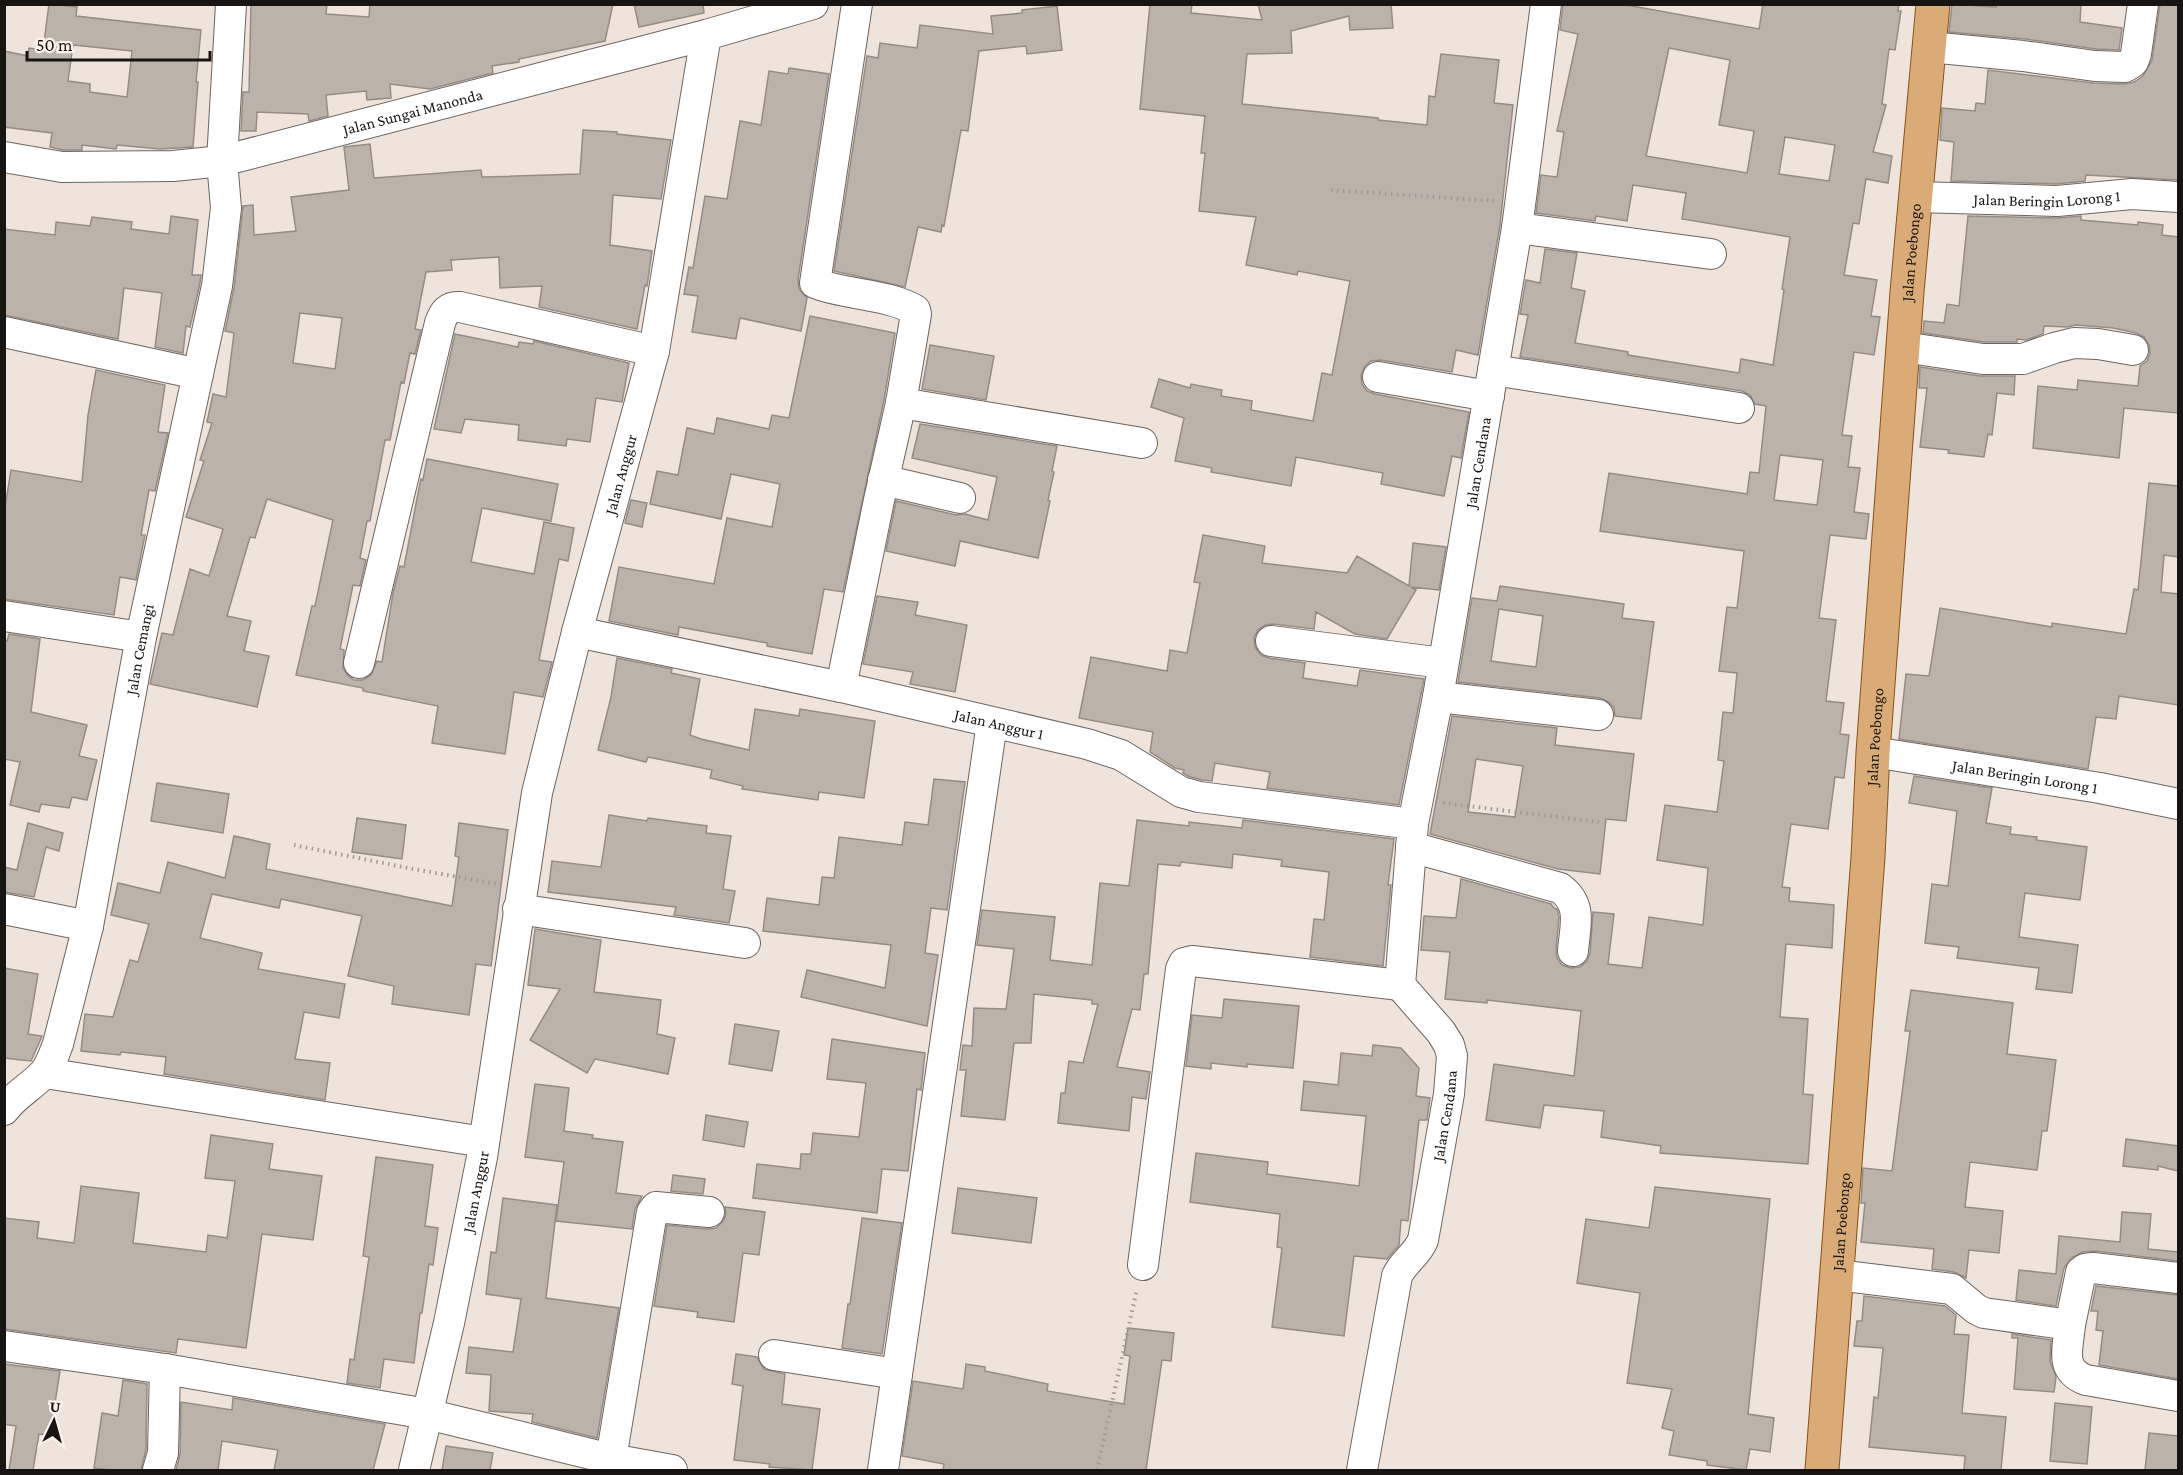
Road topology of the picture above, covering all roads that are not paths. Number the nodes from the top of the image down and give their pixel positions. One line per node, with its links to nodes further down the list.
1 (231, 4): 11 (street, Jalan Cemangi)
2 (813, 4): 7 (street, Jalan Sungai Manonda)
3 (857, 4): 23 (street)
4 (1546, 4): 14 (street, Jalan Cendana)
5 (1933, 4): 9 (main road, Jalan Poebongo)
6 (2143, 4): 9 (street)
7 (739, 15): 8 (street, Jalan Sungai Manonda)
8 (706, 35): 11 (street, Jalan Sungai Manonda); 19 (street, Jalan Anggur)
9 (1929, 47): 12 (main road, Jalan Poebongo)
10 (4, 157): 11 (street, Jalan Sungai Manonda)
11 (222, 161): 20 (street, Jalan Cemangi)
12 (1915, 197): 13 (street, Jalan Beringin Lorong 1); 17 (main road, Jalan Poebongo)
13 (2178, 197)
14 (1519, 215): 15 (street); 22 (street, Jalan Cendana)
15 (1711, 254)
16 (4, 332): 20 (street)
17 (1903, 346): 18 (street); 38 (main road, Jalan Poebongo)
18 (2133, 350)
19 (654, 351): 29 (street, Jalan Anggur); 32 (street)
20 (198, 374): 30 (street, Jalan Cemangi)
21 (1378, 377): 22 (street)
22 (1491, 383): 24 (street); 33 (street, Jalan Cendana)
23 (901, 403): 25 (street); 26 (street)
24 (1739, 408)
25 (1142, 443)
26 (884, 480): 27 (street); 34 (street)
27 (960, 498)
28 (4, 616): 30 (street)
29 (577, 632): 34 (street, Jalan Anggur 1); 41 (street, Jalan Anggur)
30 (141, 637): 43 (street, Jalan Cemangi)
31 (1271, 641): 33 (street)
32 (359, 663)
33 (1443, 663): 35 (street, Jalan Cendana)
34 (841, 687): 37 (street, Jalan Anggur 1)
35 (1438, 697): 36 (street); 40 (street, Jalan Cendana)
36 (1598, 715)
37 (992, 723): 40 (street, Jalan Anggur 1); 58 (street)
38 (1873, 753): 39 (street, Jalan Beringin Lorong 1); 52 (main road, Jalan Poebongo)
39 (2178, 804)
40 (1414, 824): 45 (street, Jalan Anggur 1); 46 (street, Jalan Cendana)
41 (520, 898): 44 (street); 49 (street, Jalan Anggur)
42 (4, 909): 43 (street)
43 (88, 926): 47 (street, Jalan Cemangi)
44 (746, 943)
45 (1573, 951)
46 (1400, 985): 51 (street); 66 (street, Jalan Cendana)
47 (45, 1073): 48 (street, Jalan Cemangi); 49 (street)
48 (4, 1110)
49 (484, 1142): 60 (street, Jalan Anggur)
50 (709, 1212): 61 (street)
51 (1143, 1265)
52 (1837, 1275): 54 (street); 67 (main road, Jalan Poebongo)
53 (2178, 1278): 54 (street)
54 (2070, 1325): 59 (street)
55 (4, 1346): 57 (street)
56 (774, 1354): 58 (street)
57 (165, 1369): 60 (street); 62 (street)
58 (897, 1374): 65 (street)
59 (2178, 1396)
60 (427, 1414): 61 (street); 63 (street, Jalan Anggur)
61 (611, 1459): 64 (street)
62 (158, 1470)
63 (414, 1470)
64 (672, 1470)
65 (883, 1470)
66 (1362, 1470)
67 (1822, 1470)

